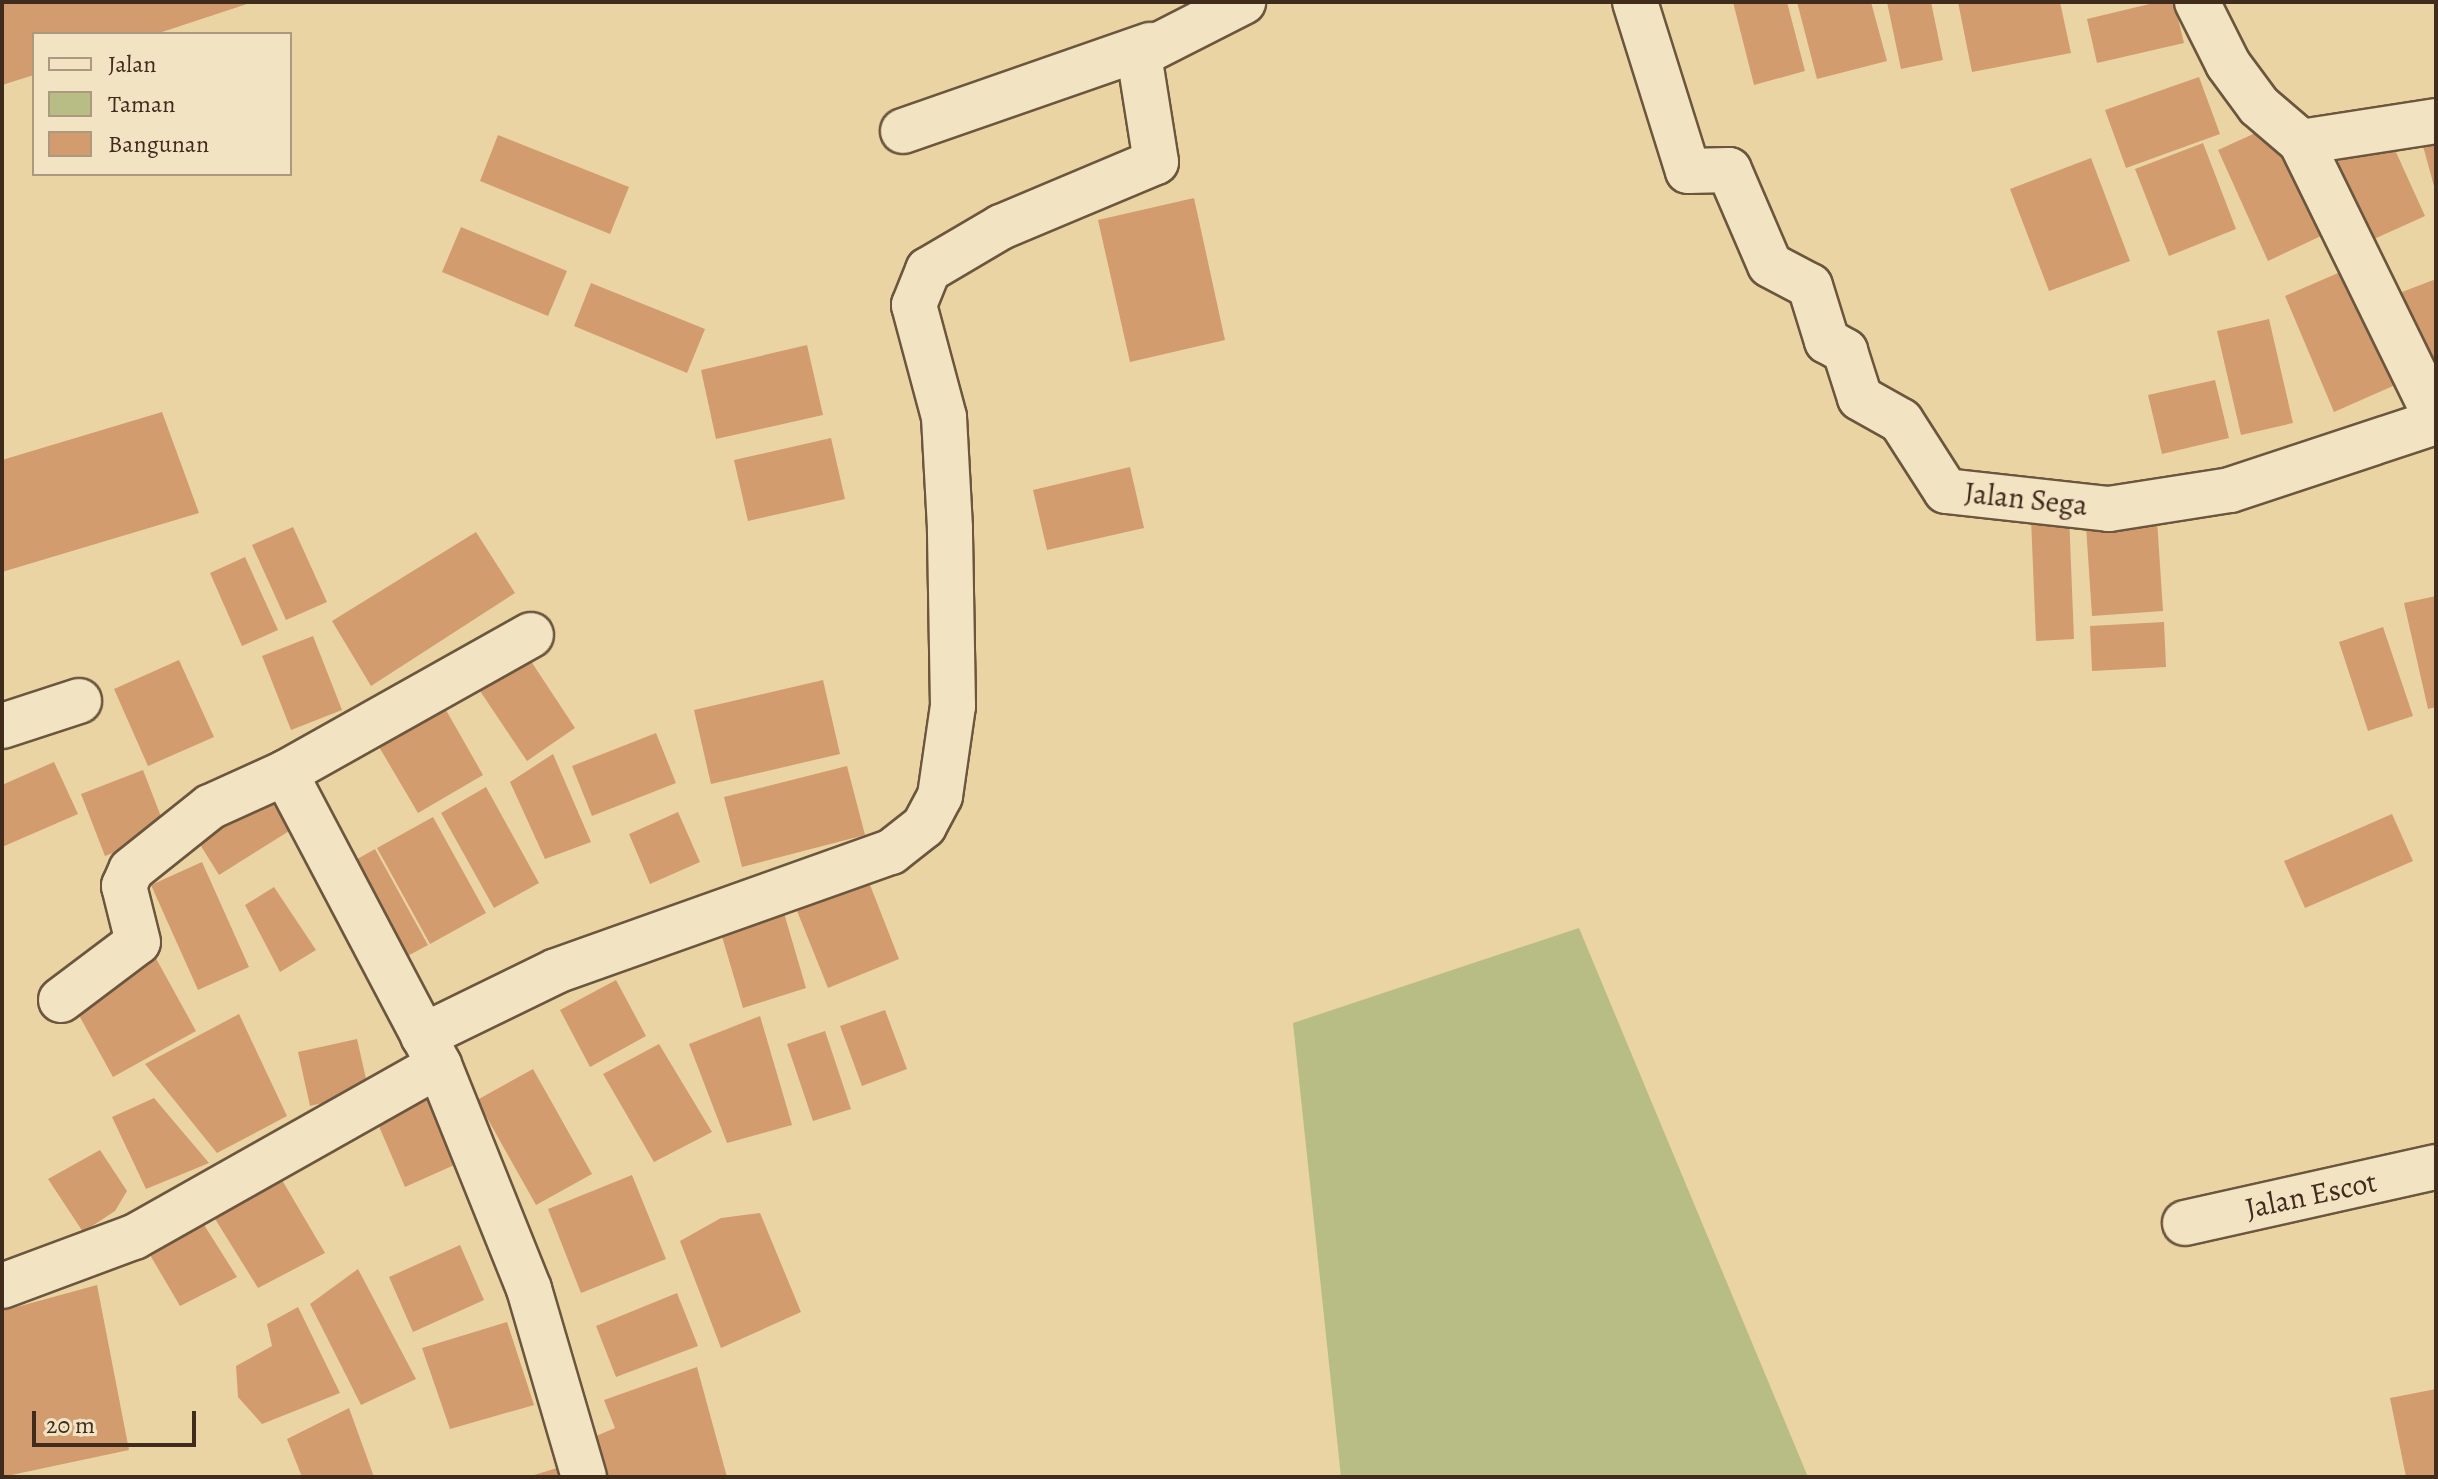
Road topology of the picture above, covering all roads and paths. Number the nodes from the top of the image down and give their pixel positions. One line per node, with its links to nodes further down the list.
1 (1243, 2): 4 (street)
2 (1635, 2): 8 (street, Jalan Sega)
3 (2197, 2): 7 (street)
4 (1150, 45): 6 (street); 14 (street)
5 (2436, 121): 7 (street)
6 (903, 131)
7 (2301, 142): 8 (street)
8 (2436, 420)
9 (531, 635): 12 (street)
10 (79, 701): 11 (street)
11 (2, 726)
12 (285, 773): 13 (street); 14 (street)
13 (61, 1000)
14 (431, 1050): 17 (street); 18 (street)
15 (2436, 1167): 16 (street, Jalan Escot)
16 (2185, 1223)
17 (2, 1286)
18 (584, 1477)

